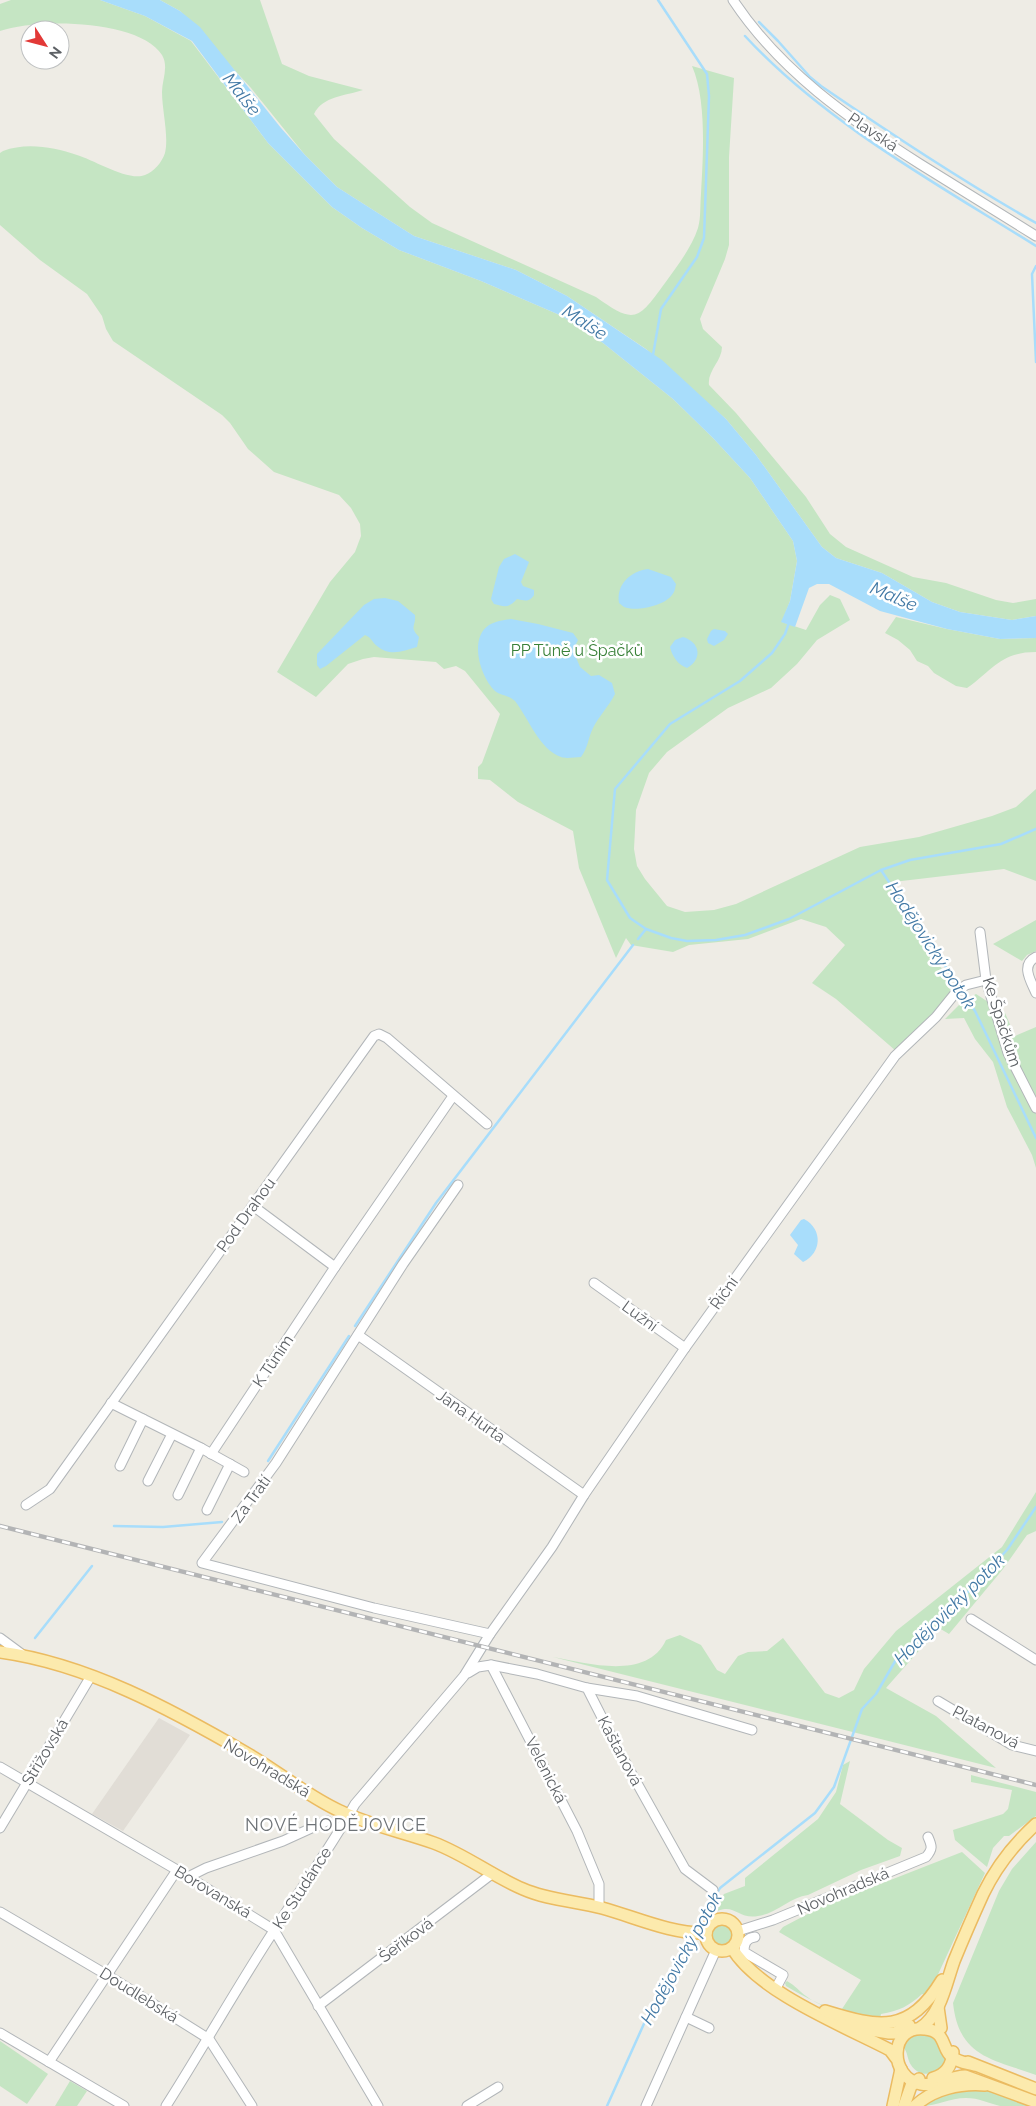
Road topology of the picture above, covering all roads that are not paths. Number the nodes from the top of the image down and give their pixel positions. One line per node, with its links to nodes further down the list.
1 (733, 0): 2 (street, Plavská)
2 (1036, 236)
3 (980, 932): 5 (street, Ke Špačkům)
4 (1036, 957): 6 (street)
5 (986, 980): 8 (street, Ke Špačkům); 15 (street, Říční)
6 (1036, 993)
7 (453, 1096): 9 (street, Pod Drahou); 11 (street, Pod Drahou); 12 (street, K Tůním)
8 (1036, 1108)
9 (487, 1124)
10 (458, 1185): 14 (street, Za Tratí)
11 (253, 1206): 12 (street); 16 (street, Pod Drahou)
12 (335, 1267): 20 (street, K Tůním)
13 (594, 1283): 15 (street, Lužní)
14 (358, 1335): 26 (street, Jana Hurta); 30 (street, Za Tratí)
15 (685, 1348): 26 (street, Říční)
16 (111, 1403): 17 (street); 27 (street, Pod Drahou)
17 (143, 1419): 18 (street); 22 (street)
18 (172, 1434): 19 (street); 24 (street)
19 (201, 1448): 20 (street); 25 (street)
20 (212, 1454): 21 (street)
21 (230, 1464): 23 (street); 28 (street)
22 (120, 1466)
23 (244, 1472)
24 (148, 1481)
25 (178, 1495)
26 (584, 1495): 30 (street, Říční)
27 (26, 1505)
28 (207, 1510)
29 (971, 1619): 34 (street)
30 (490, 1634): 37 (street, Ke Studánce)
31 (0, 1638): 33 (street)
32 (0, 1652): 33 (main road, Novohradská)
33 (23, 1655): 36 (main road, Novohradská)
34 (1036, 1660)
35 (491, 1664): 37 (street); 38 (street); 53 (street, Velenická)
36 (91, 1676): 43 (street, Střížovská); 44 (main road, Novohradská)
37 (464, 1676): 44 (street, Ke Studánce)
38 (587, 1688): 40 (street); 52 (street, Kaštanová)
39 (938, 1701): 41 (street, Platanová)
40 (752, 1730)
41 (1036, 1751)
42 (0, 1767): 43 (street, Borovanská)
43 (27, 1782): 47 (street, Střížovská); 49 (street, Borovanská)
44 (349, 1815): 50 (main road, Novohradská); 55 (street, Ke Studánce)
45 (328, 1821): 51 (street)
46 (1036, 1824): 62 (main road)
47 (0, 1828)
48 (928, 1837): 56 (street, Novohradská)
49 (177, 1870): 51 (street, Borovanská); 63 (street)
50 (493, 1873): 53 (main road, Novohradská); 65 (street, Šeříková)
51 (188, 1877): 55 (street, Borovanská)
52 (713, 1890)
53 (599, 1907): 57 (main road, Novohradská)
54 (0, 1912): 63 (street, Doudlebská)
55 (274, 1930): 65 (street, Borovanská); 73 (street, Ke Studánce)
56 (738, 1931): 57 (main road); 59 (main road)
57 (696, 1933): 60 (main road)
58 (755, 1938): 61 (street)
59 (732, 1948): 60 (main road); 61 (main road)
60 (716, 1950): 67 (street)
61 (746, 1960): 64 (main road)
62 (955, 1960): 64 (main road); 66 (main road)
63 (107, 1975): 73 (street, Doudlebská); 76 (street)
64 (800, 2004): 68 (main road)
65 (318, 2006): 86 (street, Borovanská)
66 (938, 2007): 69 (main road); 71 (main road)
67 (686, 2017): 70 (street); 88 (street)
68 (841, 2025): 69 (main road); 74 (main road)
69 (924, 2026): 71 (main road); 74 (main road); 75 (main road)
70 (709, 2028)
71 (941, 2028): 75 (main road)
72 (0, 2033): 76 (street)
73 (209, 2039): 84 (street, Ke Studánce); 85 (street, Doudlebská)
74 (897, 2053): 77 (main road); 78 (main road)
75 (953, 2054): 78 (main road); 81 (main road)
76 (49, 2062): 83 (street)
77 (901, 2069): 78 (main road); 89 (main road)
78 (917, 2080): 79 (main road); 90 (main road)
79 (994, 2086): 82 (main road); 91 (main road)
80 (498, 2087): 87 (street)
81 (1036, 2089)
82 (1036, 2102)
83 (124, 2106)
84 (166, 2106)
85 (252, 2106)
86 (378, 2106)
87 (467, 2106)
88 (646, 2106)
89 (893, 2106)
90 (904, 2106)
91 (915, 2106)

